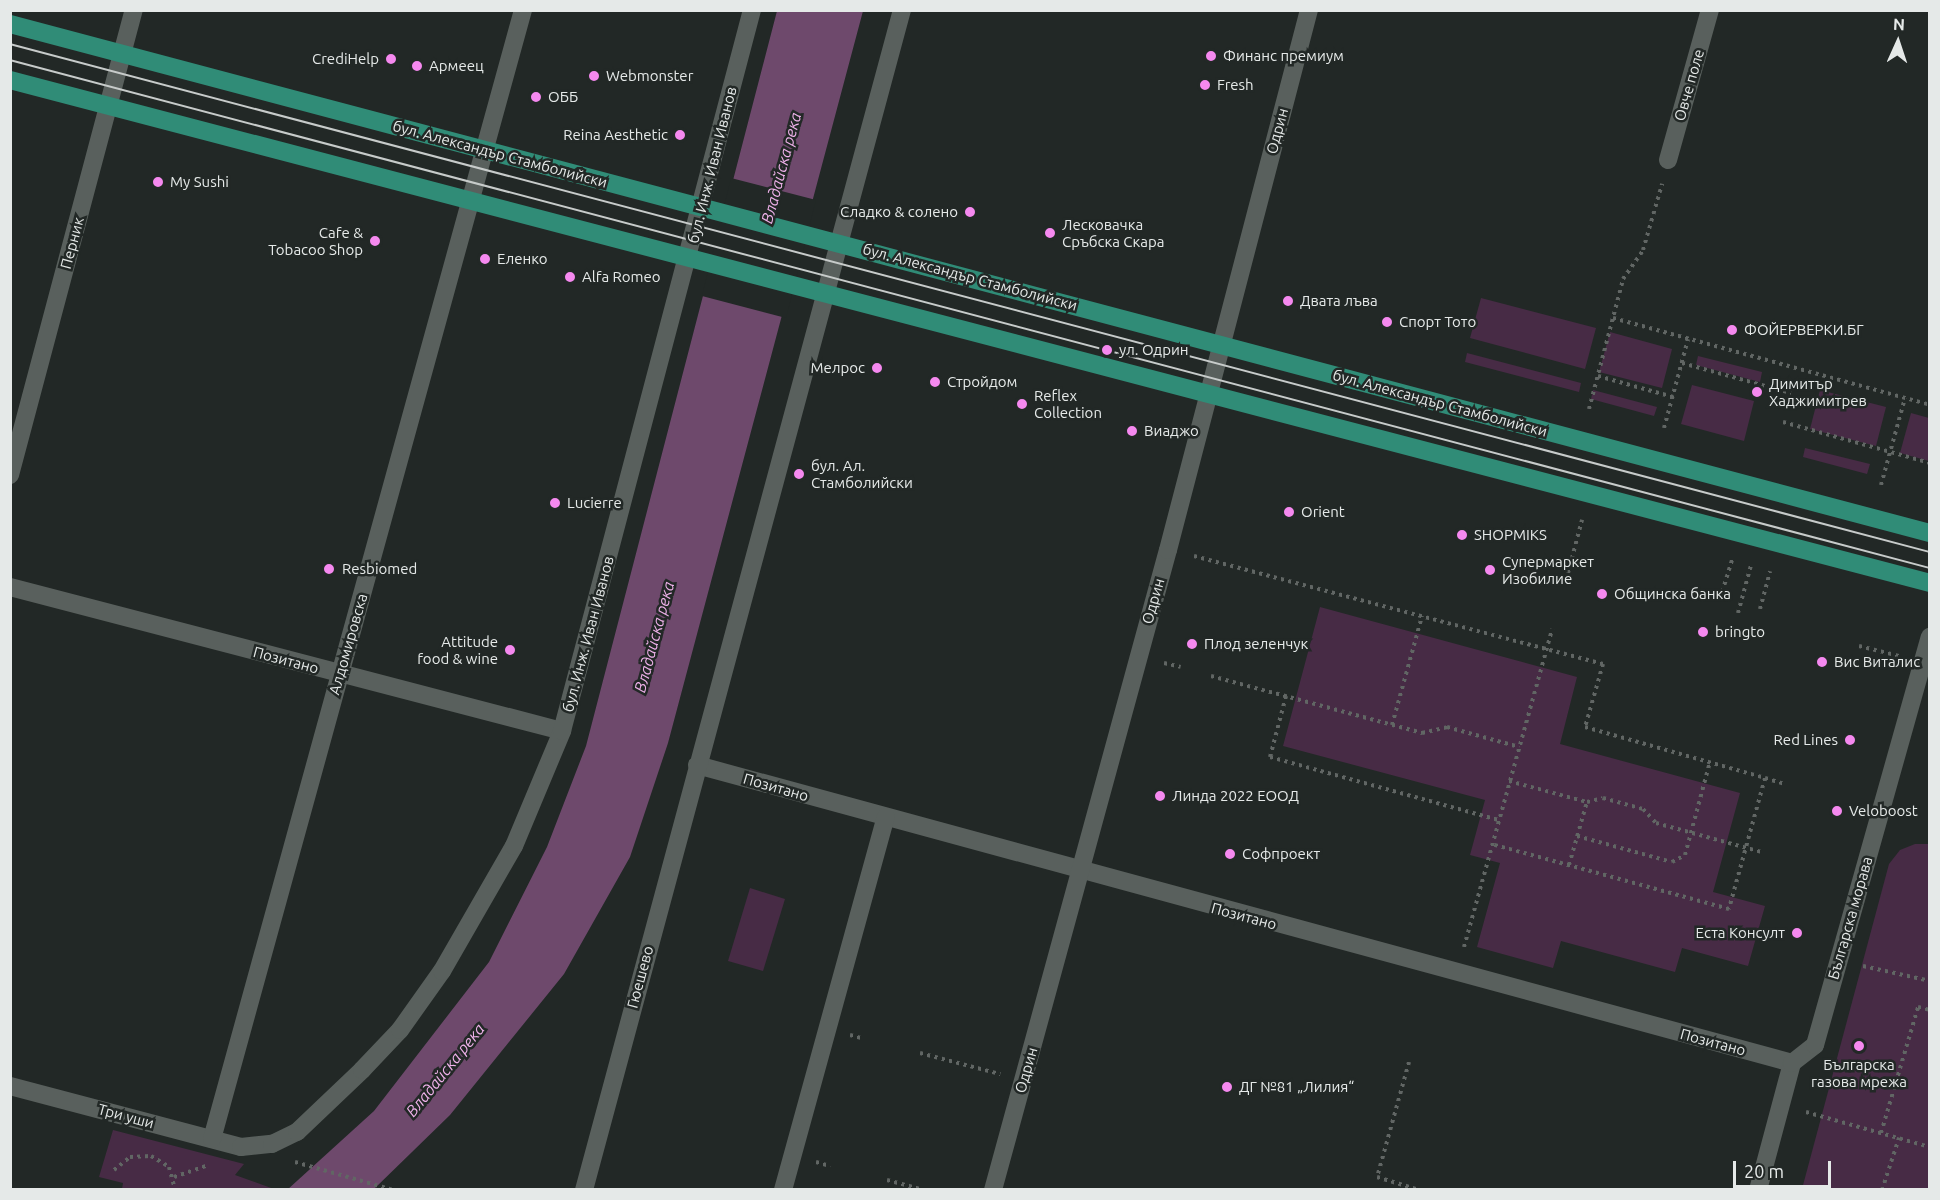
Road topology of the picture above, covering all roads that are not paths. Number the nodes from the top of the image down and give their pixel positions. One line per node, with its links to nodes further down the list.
1 (134, 10): 8 (street, Перник)
2 (523, 10): 11 (street, Алдомировска)
3 (752, 10): 14 (street, бул. Инж. Иван Иванов)
4 (902, 10): 15 (street)
5 (1309, 10): 18 (street, Одрин)
6 (1710, 10): 12 (street, Овче поле)
7 (10, 24): 8 (main road, бул. Александър Стамболийски)
8 (122, 54): 10 (street, Перник); 11 (main road, бул. Александър Стамболийски)
9 (10, 80): 10 (main road)
10 (109, 106): 13 (main road); 20 (street, Перник)
11 (485, 151): 13 (street, Алдомировска); 14 (main road, бул. Александър Стамболийски)
12 (1668, 160)
13 (472, 202): 16 (main road); 25 (street, Алдомировска)
14 (705, 208): 15 (main road, бул. Александър Стамболийски); 16 (street, бул. Инж. Иван Иванов)
15 (831, 240): 17 (street); 18 (main road, бул. Александър Стамболийски)
16 (692, 258): 17 (main road); 26 (street, бул. Инж. Иван Иванов)
17 (818, 290): 19 (main road); 27 (street)
18 (1222, 345): 19 (street, Одрин); 21 (main road, бул. Александър Стамболийски)
19 (1209, 393): 22 (main road); 29 (street, Одрин)
20 (10, 475)
21 (1929, 533)
22 (1929, 583)
23 (10, 587): 25 (street, Позитано)
24 (1929, 637): 30 (street, Българска морава)
25 (340, 674): 26 (street, Позитано); 32 (street, Алдомировска)
26 (562, 731): 33 (street, бул. Инж. Иван Иванов)
27 (697, 765): 28 (street, Позитано); 34 (street, Гюешево)
28 (886, 817): 29 (street, Позитано); 35 (street)
29 (1081, 872): 30 (street, Позитано); 36 (street, Одрин)
30 (1792, 1063): 37 (street)
31 (10, 1086): 32 (street, Три уши)
32 (212, 1139): 33 (street, Три уши)
33 (241, 1147)
34 (584, 1190)
35 (783, 1190)
36 (993, 1190)
37 (1758, 1190)

